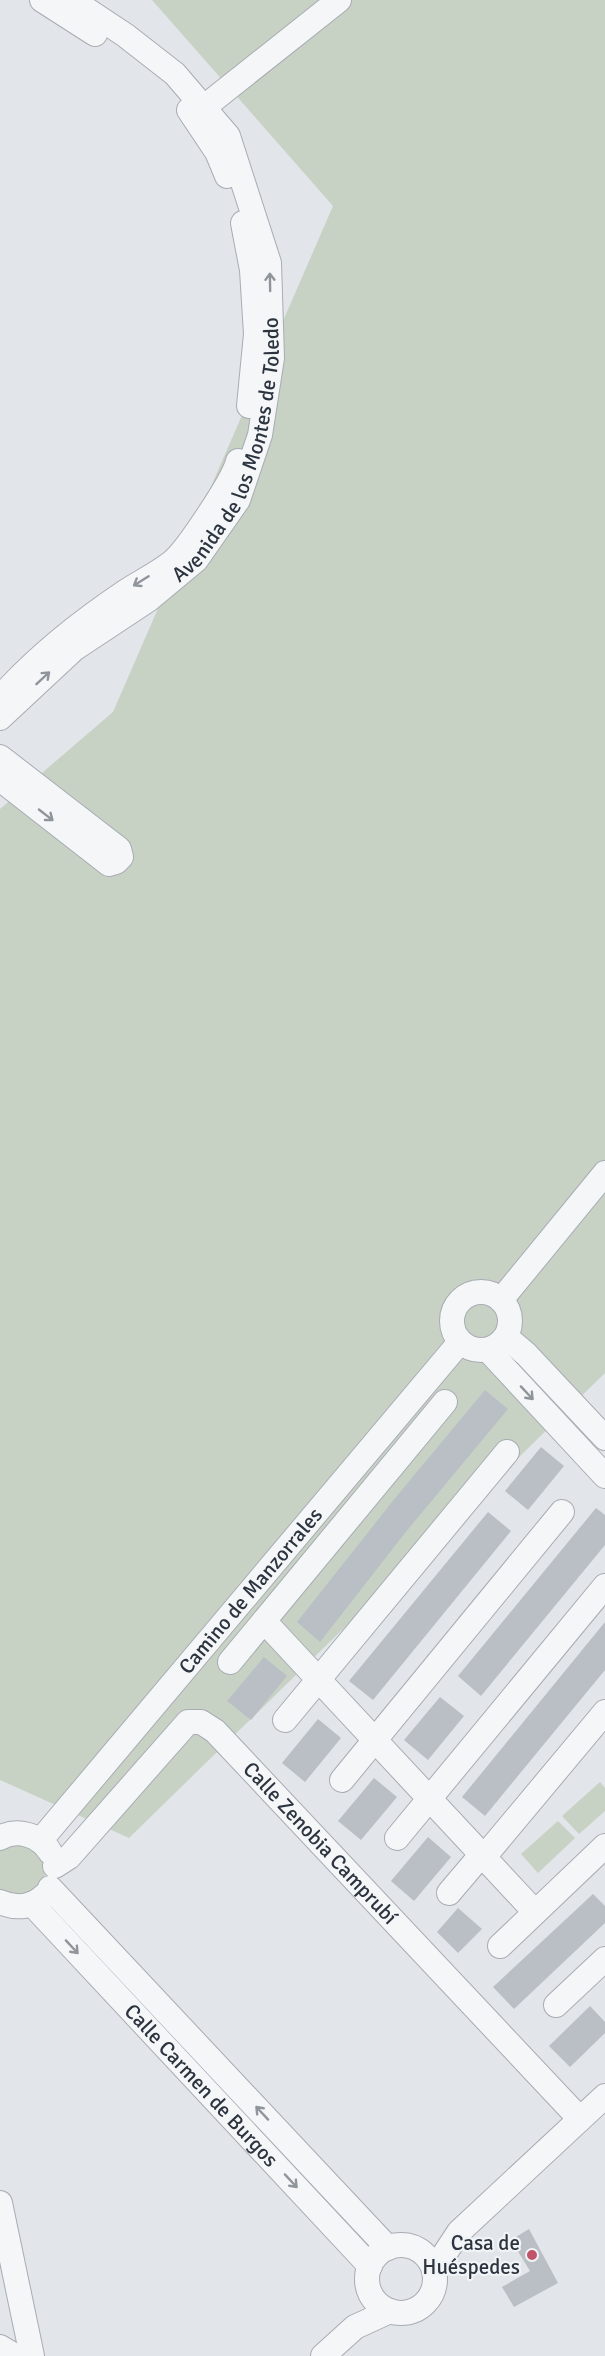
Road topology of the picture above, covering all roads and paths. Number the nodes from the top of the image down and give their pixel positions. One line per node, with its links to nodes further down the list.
1 (42, 0): 5 (street, Avenida de los Montes de Toledo)
2 (72, 0): 5 (street, Avenida de los Montes de Toledo)
3 (312, 0): 5 (street)
4 (339, 0): 5 (street)
5 (193, 106): 6 (street, Avenida de los Montes de Toledo, one-way to 6); 7 (street, Avenida de los Montes de Toledo, one-way to 5)
6 (0, 698)
7 (0, 718)
8 (0, 757): 9 (street, one-way to 8)
9 (0, 779)
10 (605, 1173): 11 (street)
11 (501, 1300): 12 (street); 13 (street)
12 (460, 1342): 13 (street); 30 (street, Camino de Manzorrales)
13 (497, 1343): 15 (street); 17 (street, one-way to 17)
14 (445, 1402): 20 (street)
15 (605, 1438)
16 (507, 1452): 22 (street)
17 (605, 1476)
18 (562, 1512): 25 (street)
19 (605, 1586): 27 (street)
20 (264, 1621): 21 (street); 22 (street)
21 (230, 1662)
22 (318, 1679): 24 (street); 25 (street)
23 (605, 1712): 32 (street)
24 (285, 1720)
25 (375, 1740): 26 (street); 27 (street)
26 (342, 1780)
27 (430, 1798): 29 (street); 32 (street)
28 (0, 1838): 30 (street)
29 (397, 1838)
30 (40, 1840): 33 (street, Calle Carmen de Burgos)
31 (605, 1846): 37 (street)
32 (483, 1856): 34 (street); 37 (street)
33 (53, 1877): 36 (street, Calle Zenobia Camprubí); 42 (street, Calle Zenobia Camprubí); 46 (street, Calle Carmen de Burgos, one-way to 33)
34 (449, 1893)
35 (0, 1902): 36 (street)
36 (32, 1904): 48 (street, Calle Carmen de Burgos, one-way to 48)
37 (535, 1912): 38 (street)
38 (500, 1946)
39 (605, 1959): 40 (street)
40 (555, 2005)
41 (605, 2096): 42 (street)
42 (580, 2119): 44 (street)
43 (0, 2203): 45 (street)
44 (459, 2232): 47 (street); 49 (street)
45 (5, 2248): 55 (street)
46 (388, 2248): 47 (street); 48 (street)
47 (420, 2251): 49 (street)
48 (370, 2266): 50 (street)
49 (434, 2270): 51 (street)
50 (371, 2295): 51 (street); 52 (street)
51 (390, 2311): 52 (street)
52 (355, 2327): 56 (street)
53 (0, 2347): 54 (street)
54 (15, 2356)
55 (32, 2356)
56 (323, 2356)

